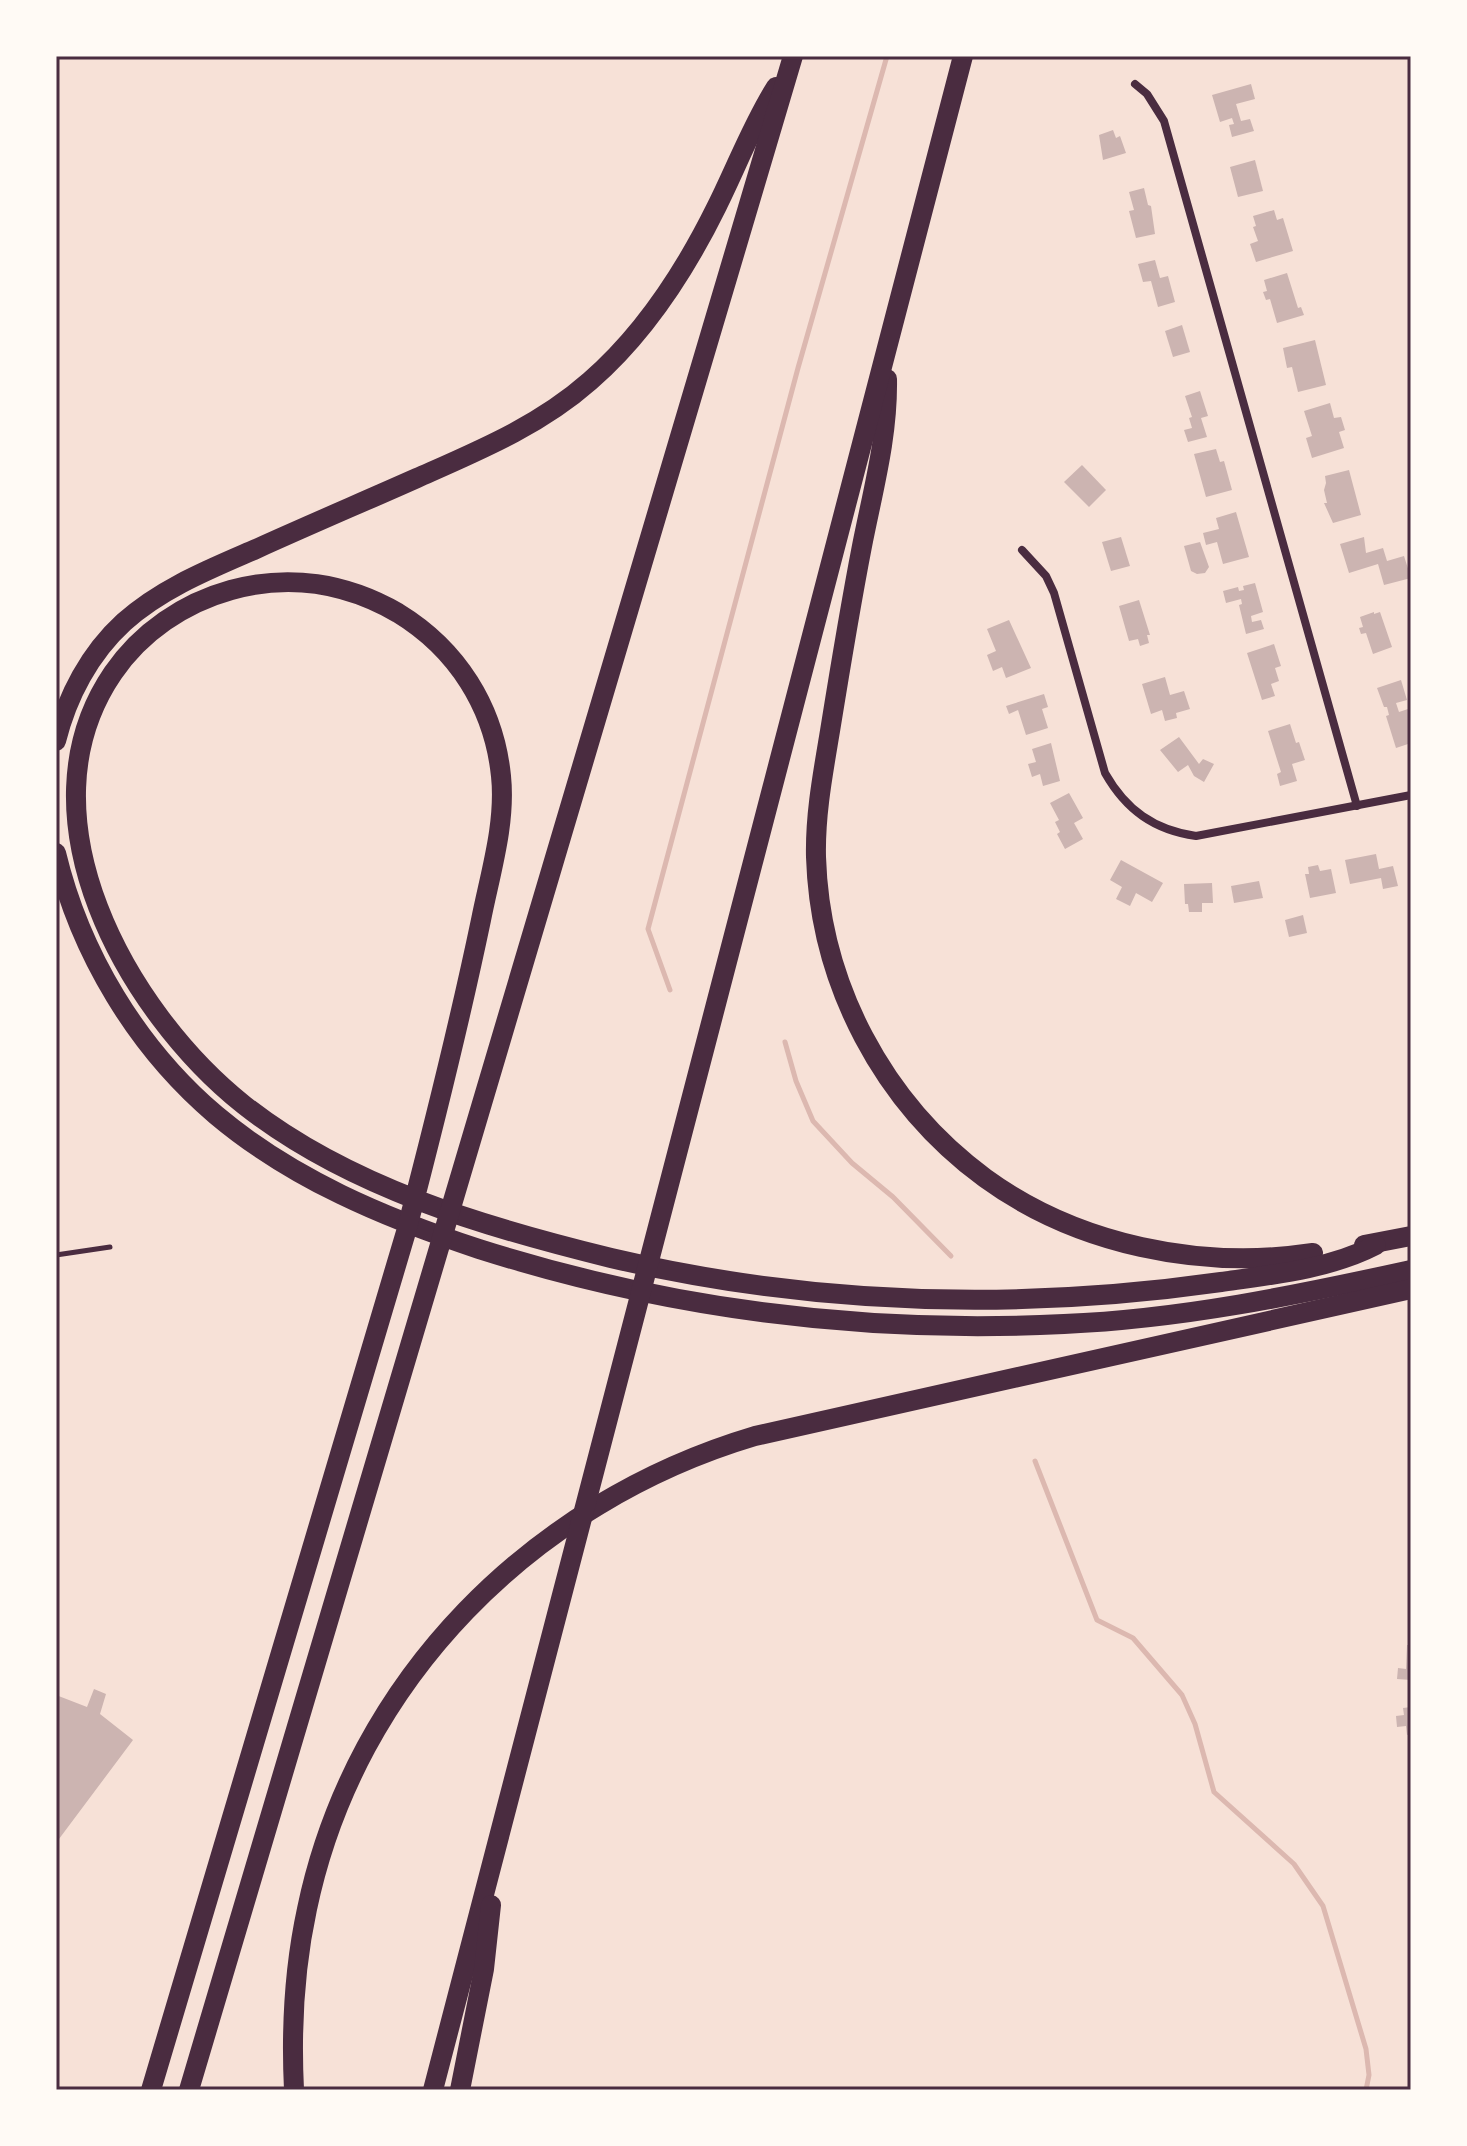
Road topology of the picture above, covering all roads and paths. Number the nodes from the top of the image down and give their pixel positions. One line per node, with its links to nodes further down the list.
1 (963, 56): 4 (highway)
2 (792, 60): 6 (highway); 18 (highway)
3 (1135, 84): 8 (street)
4 (885, 355): 11 (highway); 16 (highway)
5 (1022, 550): 8 (street)
6 (56, 741)
7 (1411, 795): 8 (street)
8 (1357, 806)
9 (56, 853): 14 (highway)
10 (1411, 1236): 11 (highway)
11 (1376, 1245): 17 (highway)
12 (110, 1247): 13 (lane)
13 (56, 1255)
14 (1411, 1270)
15 (1411, 1289): 19 (highway)
16 (493, 1860): 20 (highway); 21 (highway)
17 (151, 2090)
18 (189, 2090)
19 (294, 2090)
20 (433, 2090)
21 (460, 2090)

